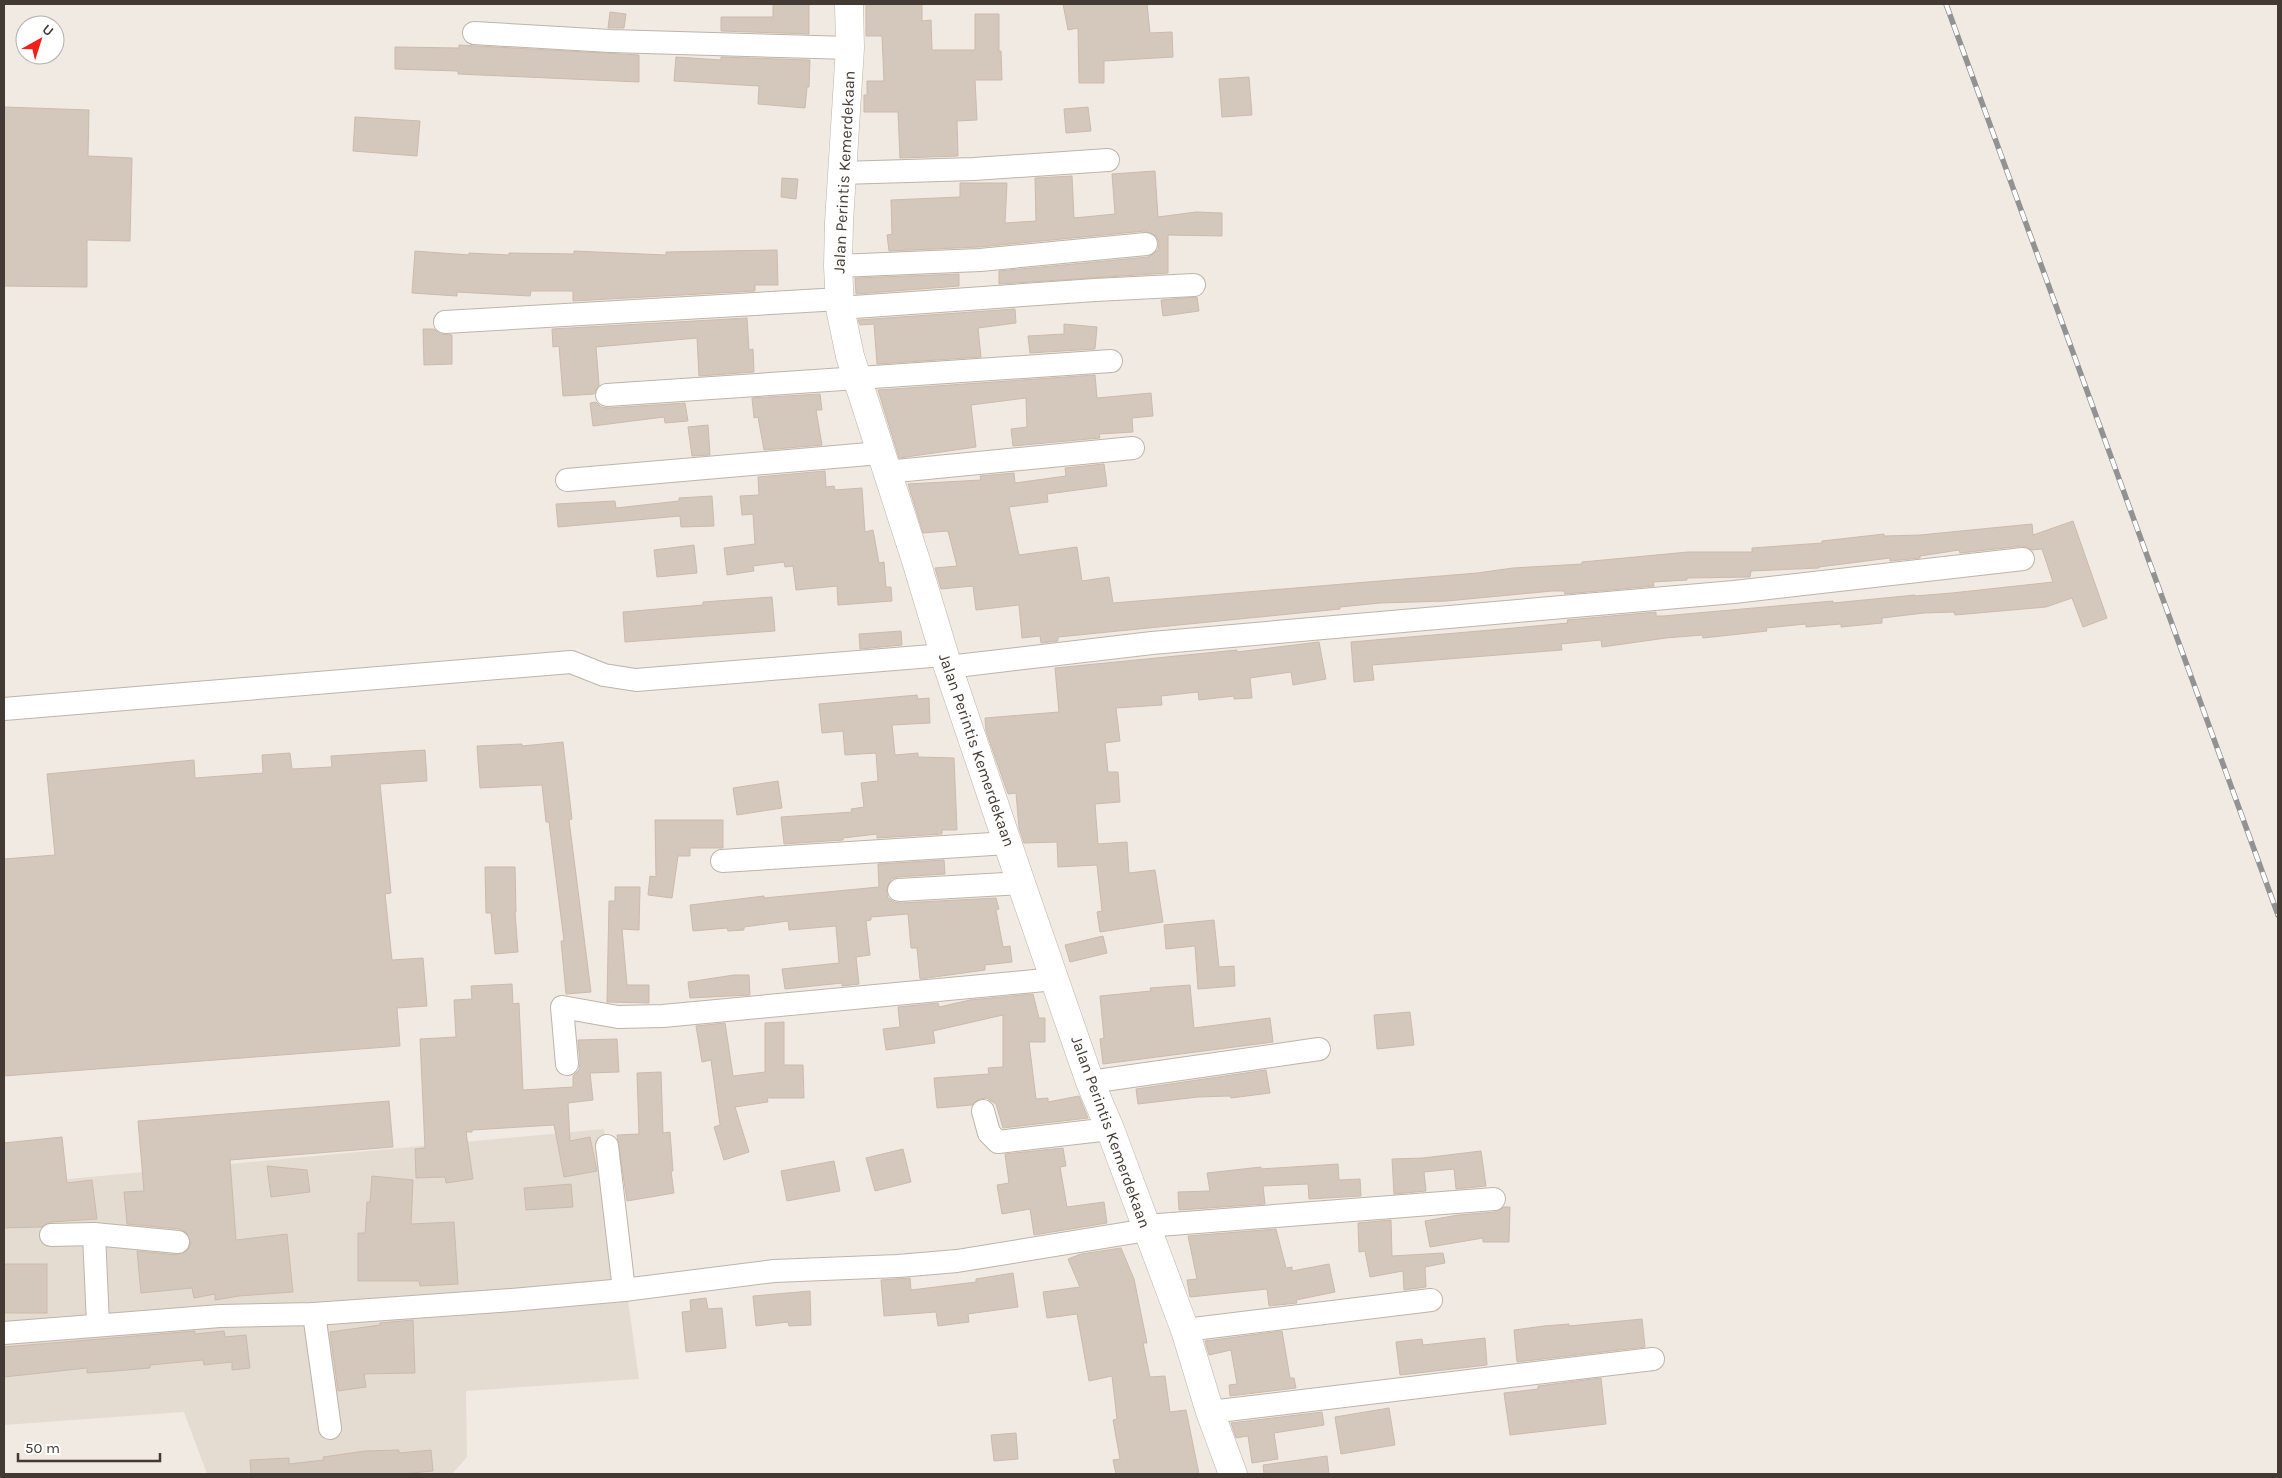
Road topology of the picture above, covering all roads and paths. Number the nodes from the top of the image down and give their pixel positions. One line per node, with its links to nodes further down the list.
1 (849, 4): 3 (street, Jalan Perintis Kemerdekaan)
2 (474, 33): 3 (street)
3 (850, 48): 5 (street, Jalan Perintis Kemerdekaan)
4 (1108, 160): 5 (street)
5 (842, 173): 7 (street, Jalan Perintis Kemerdekaan)
6 (1146, 244): 7 (street)
7 (838, 266): 9 (street, Jalan Perintis Kemerdekaan)
8 (1194, 285): 9 (street)
9 (840, 304): 10 (street); 12 (street, Jalan Perintis Kemerdekaan)
10 (445, 322)
11 (1111, 361): 12 (street)
12 (856, 378): 13 (street); 15 (street, Jalan Perintis Kemerdekaan)
13 (607, 395)
14 (1133, 448): 15 (street)
15 (883, 463): 16 (street); 18 (street, Jalan Perintis Kemerdekaan)
16 (567, 480)
17 (2023, 559): 18 (street)
18 (946, 661): 19 (street); 20 (street, Jalan Perintis Kemerdekaan)
19 (4, 709)
20 (1008, 843): 21 (street); 22 (street, Jalan Perintis Kemerdekaan)
21 (722, 861)
22 (1021, 882): 23 (street); 24 (street, Jalan Perintis Kemerdekaan)
23 (899, 890)
24 (1055, 979): 26 (street); 27 (street, Jalan Perintis Kemerdekaan)
25 (1319, 1049): 27 (street)
26 (567, 1064)
27 (1090, 1082): 29 (street, Jalan Perintis Kemerdekaan)
28 (983, 1111): 29 (street)
29 (1110, 1129): 32 (street, Jalan Perintis Kemerdekaan)
30 (607, 1146): 36 (street)
31 (1494, 1199): 32 (street)
32 (1147, 1228): 36 (street); 40 (street, Jalan Perintis Kemerdekaan)
33 (94, 1234): 34 (street); 35 (street); 39 (street)
34 (52, 1235)
35 (178, 1242)
36 (624, 1290): 38 (street)
37 (1431, 1300): 40 (street)
38 (314, 1314): 39 (street); 44 (street)
39 (98, 1324): 41 (street)
40 (1186, 1330): 43 (street, Jalan Perintis Kemerdekaan)
41 (4, 1333)
42 (1654, 1359): 43 (street)
43 (1210, 1412): 45 (street, Jalan Perintis Kemerdekaan)
44 (330, 1428)
45 (1233, 1474)

